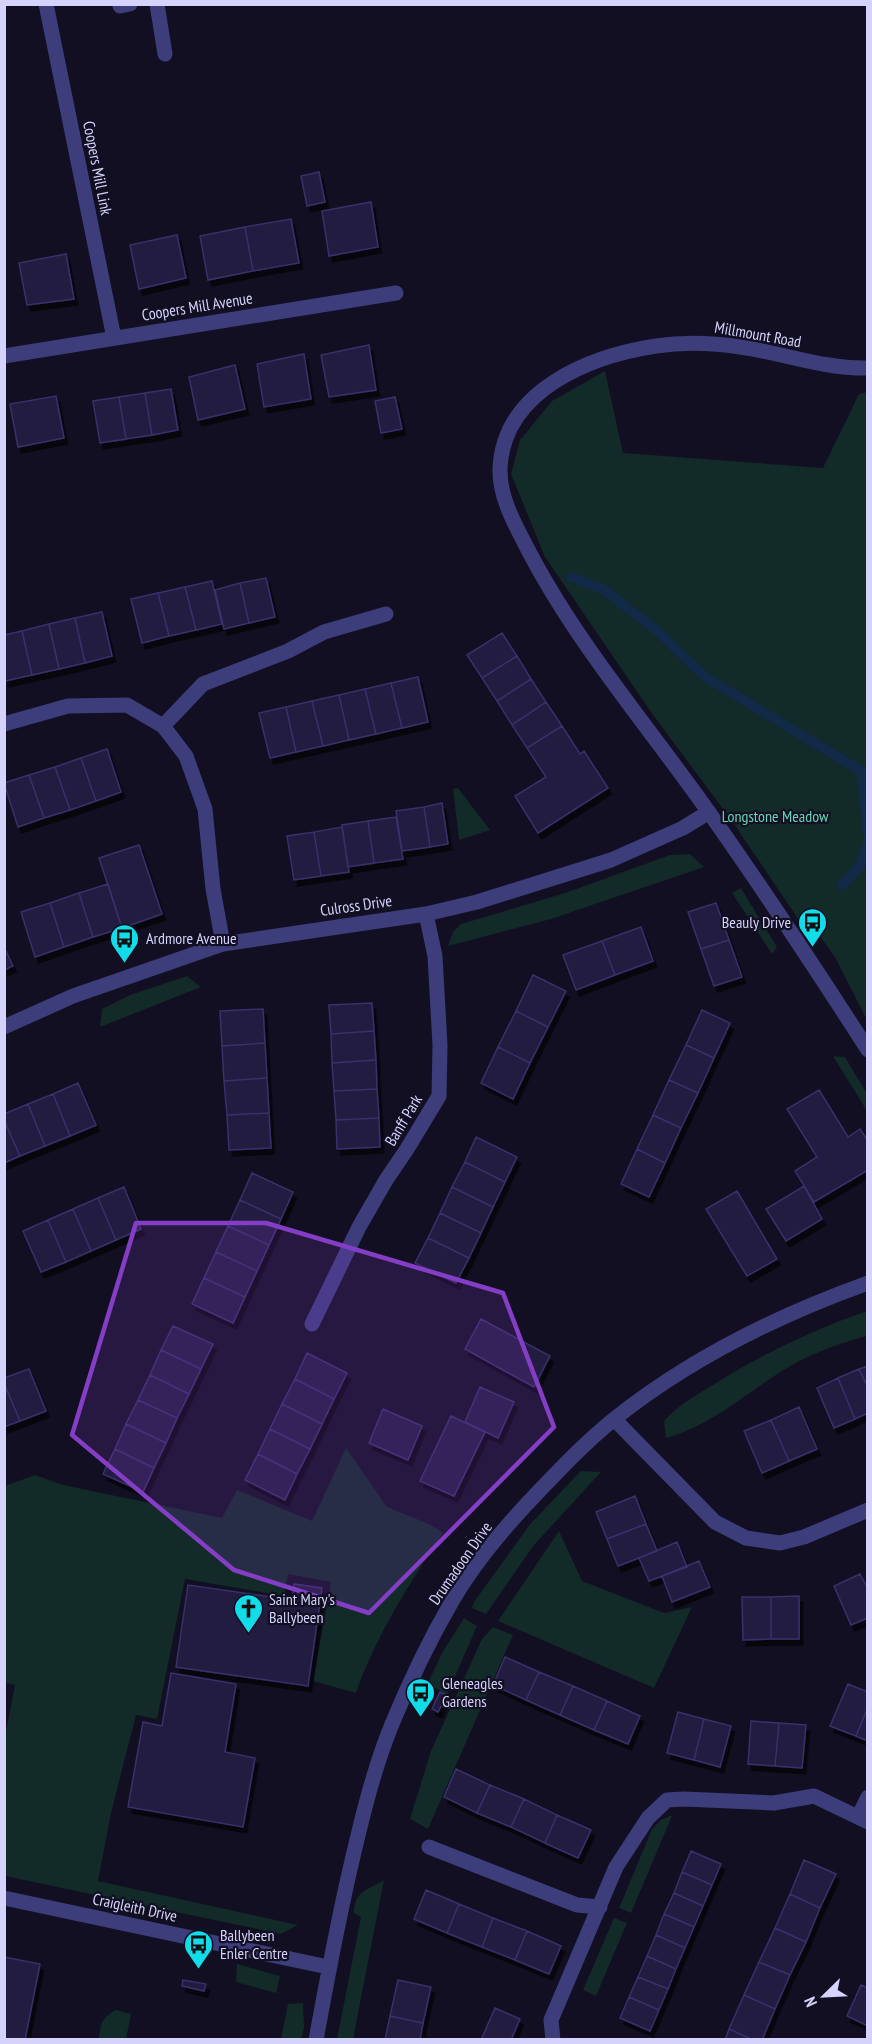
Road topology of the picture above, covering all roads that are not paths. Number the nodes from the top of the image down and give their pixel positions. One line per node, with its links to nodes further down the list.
1 (46, 4): 5 (street, Coopers Mill Link)
2 (157, 4): 3 (street)
3 (165, 54)
4 (396, 293): 5 (street, Coopers Mill Avenue)
5 (114, 338): 6 (street, Coopers Mill Avenue)
6 (4, 356)
7 (867, 368): 11 (street, Millmount Road)
8 (386, 614): 10 (street)
9 (4, 723): 10 (street)
10 (163, 726): 13 (street)
11 (709, 812): 12 (street, Culross Drive); 15 (street)
12 (426, 914): 13 (street, Culross Drive); 17 (street, Banff Park)
13 (223, 944): 14 (street, Culross Drive)
14 (4, 1027)
15 (867, 1050)
16 (867, 1283): 18 (street, Drumadoon Drive)
17 (312, 1324)
18 (614, 1419): 19 (street); 25 (street, Drumadoon Drive)
19 (867, 1510)
20 (867, 1797): 21 (street)
21 (863, 1819): 24 (street)
22 (429, 1847): 24 (street)
23 (4, 1898): 25 (street, Craigleith Drive)
24 (600, 1907): 27 (street)
25 (328, 1967): 26 (street, Drumadoon Drive)
26 (316, 2040)
27 (553, 2040)

